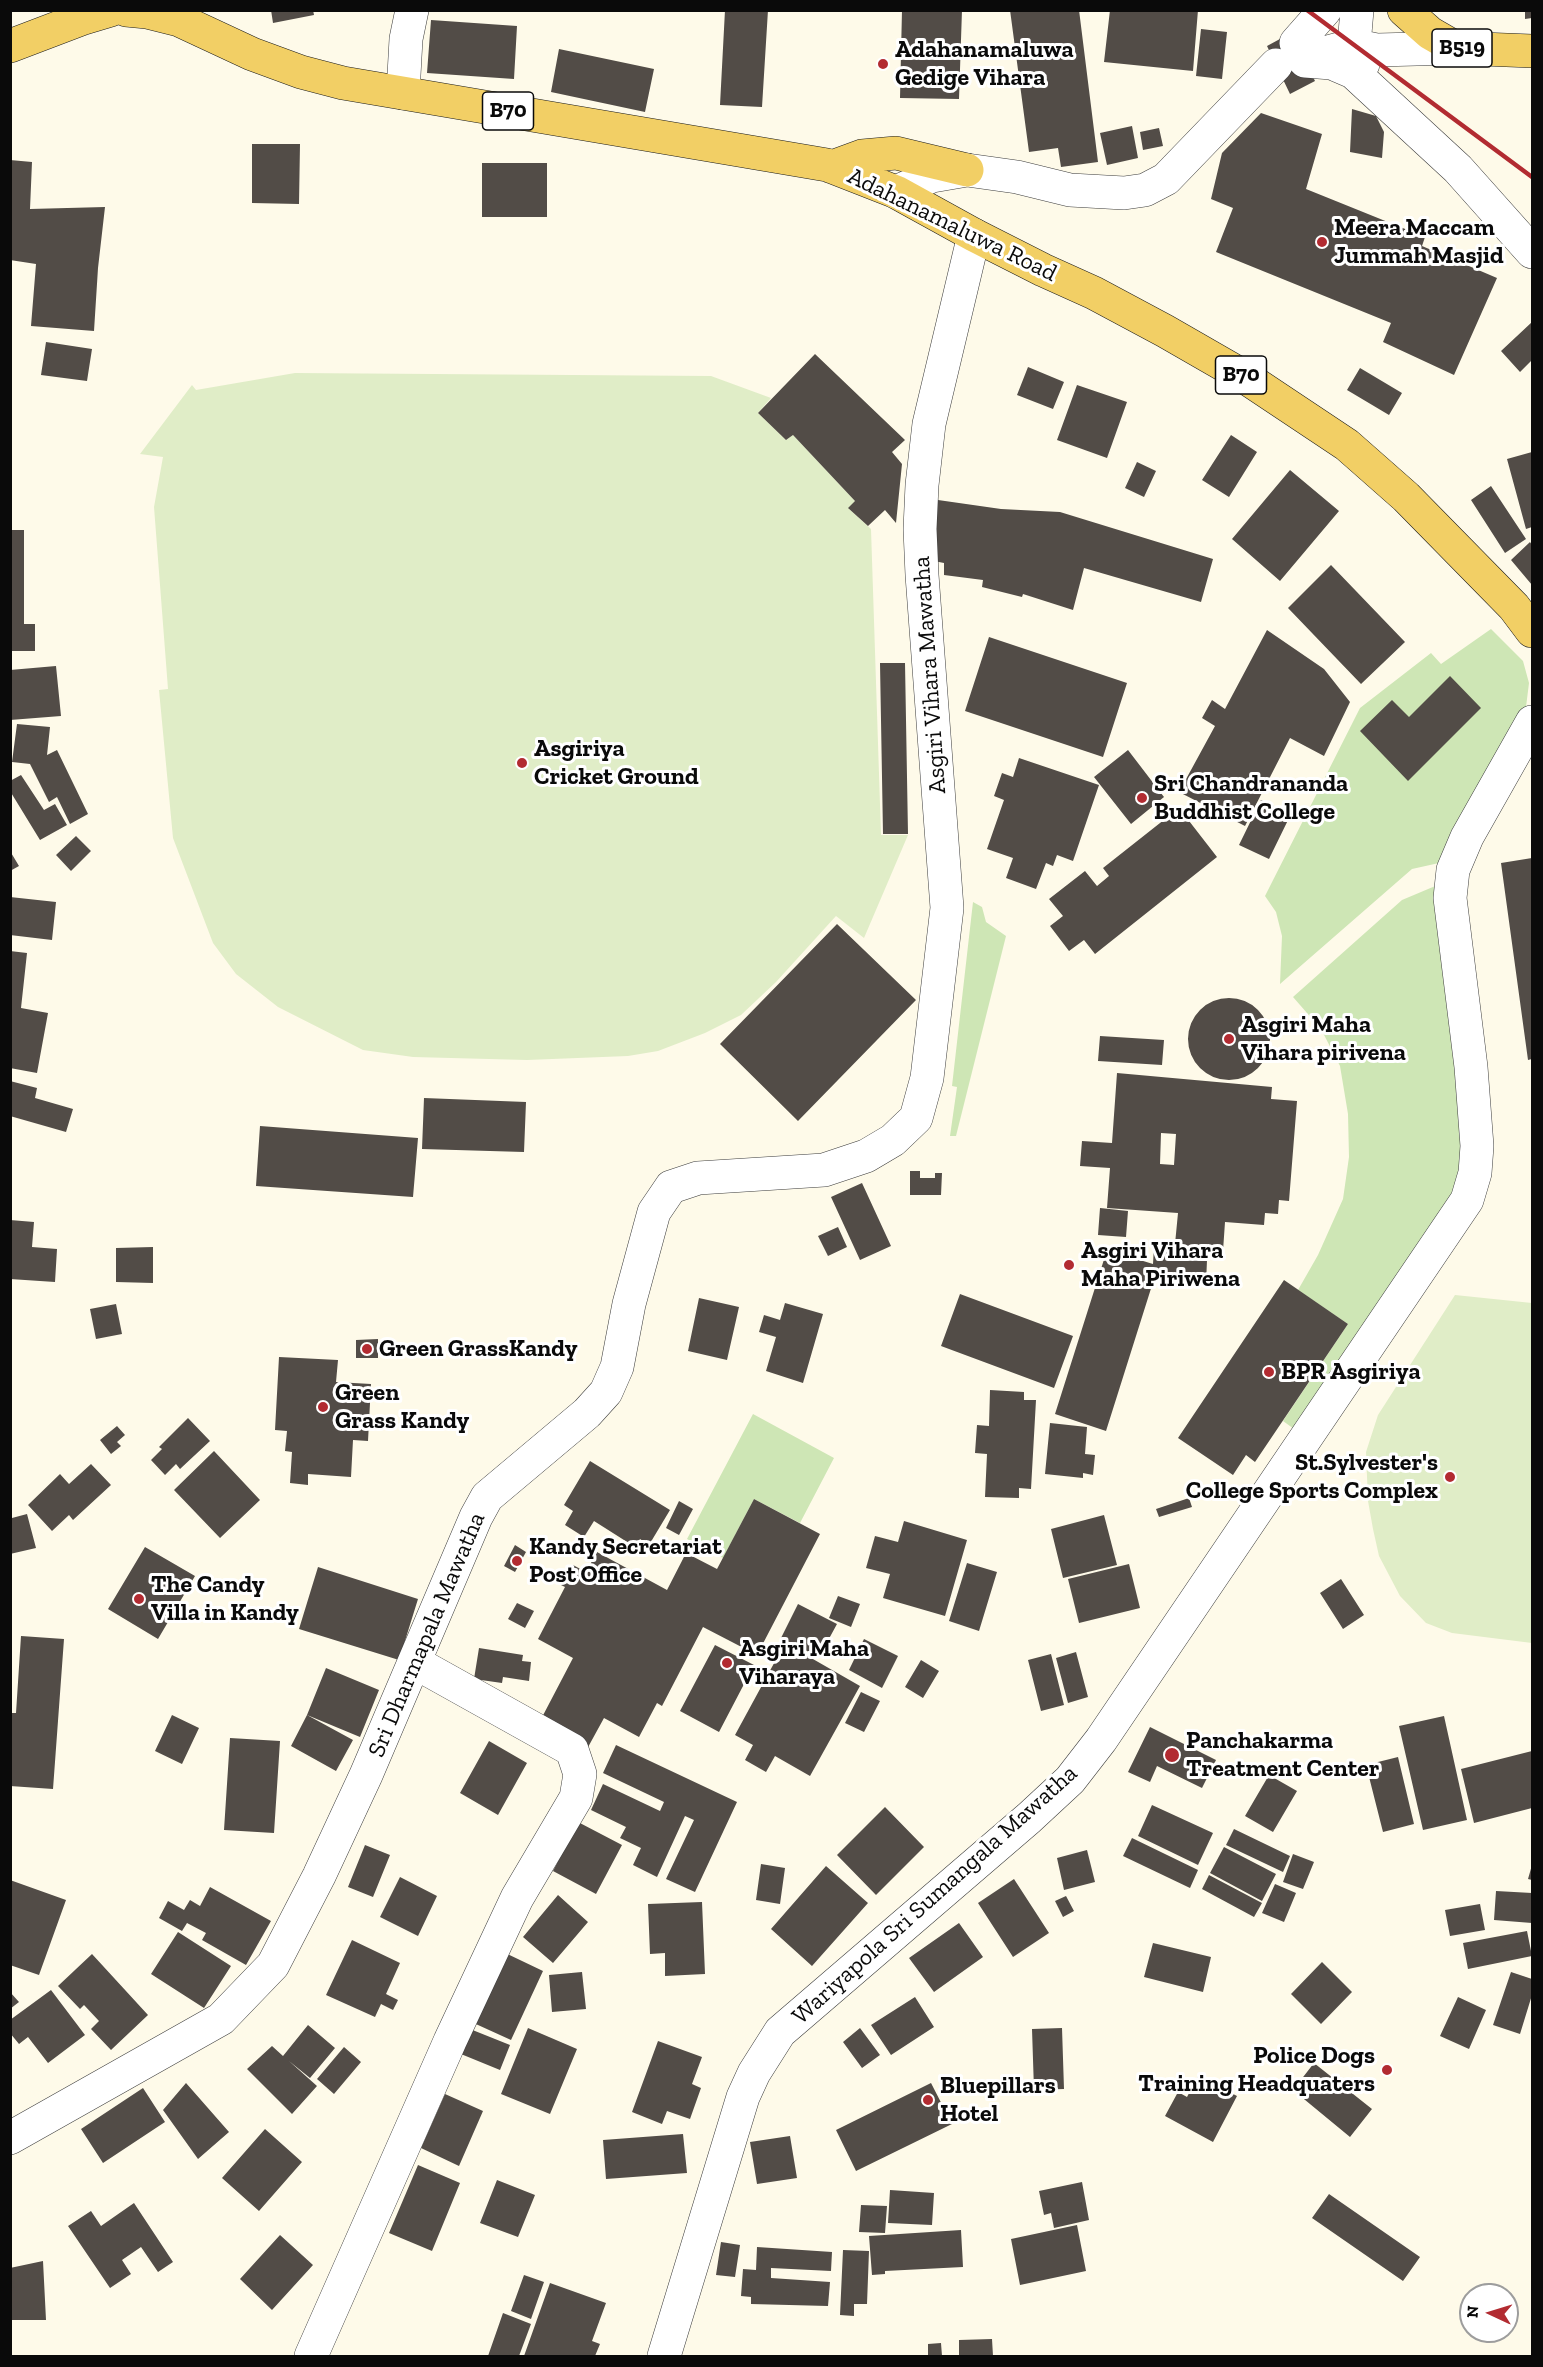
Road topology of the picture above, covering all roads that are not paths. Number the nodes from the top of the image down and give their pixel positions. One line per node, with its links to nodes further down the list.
1 (111, 10): 8 (main road)
2 (126, 10): 12 (main road, Adahanamaluwa Road / B70)
3 (412, 10): 12 (street)
4 (1325, 10): 11 (street)
5 (1357, 10): 7 (street)
6 (1404, 10): 9 (main road, B519)
7 (1354, 45): 9 (street); 11 (street); 13 (street)
8 (10, 46)
9 (1456, 48): 10 (main road, B519); 14 (street)
10 (1533, 51)
11 (1289, 61): 13 (street); 16 (street)
12 (403, 93): 15 (main road, Adahanamaluwa Road / B70)
13 (1376, 93): 14 (street)
14 (1407, 120): 19 (street)
15 (832, 167): 16 (main road); 17 (main road, Adahanamaluwa Road / B70)
16 (967, 170): 17 (street)
17 (896, 192): 18 (main road, Adahanamaluwa Road / B70)
18 (974, 235): 20 (main road, Adahanamaluwa Road / B70); 22 (street, Asgiri Vihara Mawatha)
19 (1533, 252)
20 (1533, 631)
21 (1533, 722): 26 (street, Wariyapola Sri Sumangala Mawatha)
22 (916, 1118): 23 (street, Sri Dharmapala Mawatha)
23 (416, 1663): 24 (street, Sri Dharmapala Mawatha); 25 (street)
24 (10, 2138)
25 (311, 2356)
26 (664, 2356)

